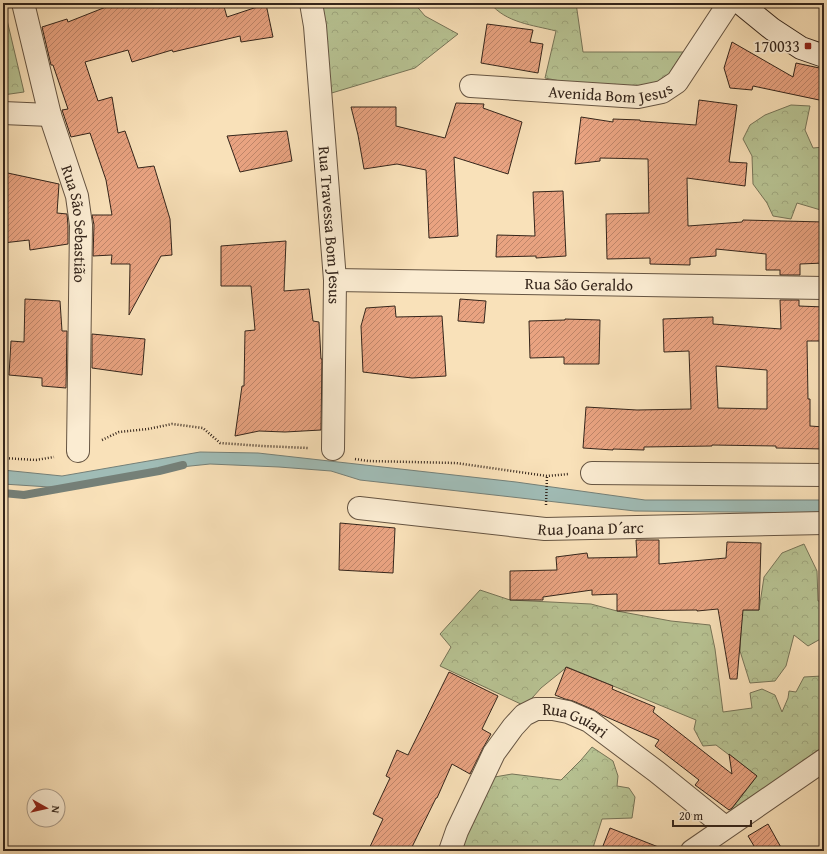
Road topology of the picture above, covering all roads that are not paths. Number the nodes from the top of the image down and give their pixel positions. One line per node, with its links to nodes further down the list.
1 (23, 3): 8 (street, Rua São Sebastião)
2 (311, 3): 9 (street, Rua Travessa Bom Jesus)
3 (730, 3): 6 (street, Avenida Bom Jesus)
4 (740, 3): 5 (street)
5 (824, 56)
6 (471, 86)
7 (3, 113): 8 (street)
8 (50, 115): 12 (street, Rua São Sebastião)
9 (335, 280): 10 (street, Rua São Geraldo); 11 (street, Rua Travessa Bom Jesus)
10 (824, 288)
11 (333, 449)
12 (78, 452)
13 (592, 473): 14 (street)
14 (824, 475)
15 (360, 508): 16 (street, Rua Joana D´arc)
16 (824, 523)
17 (824, 760): 18 (street)
18 (725, 827): 19 (street, Rua Guiari); 20 (street)
19 (450, 851)
20 (692, 851)

